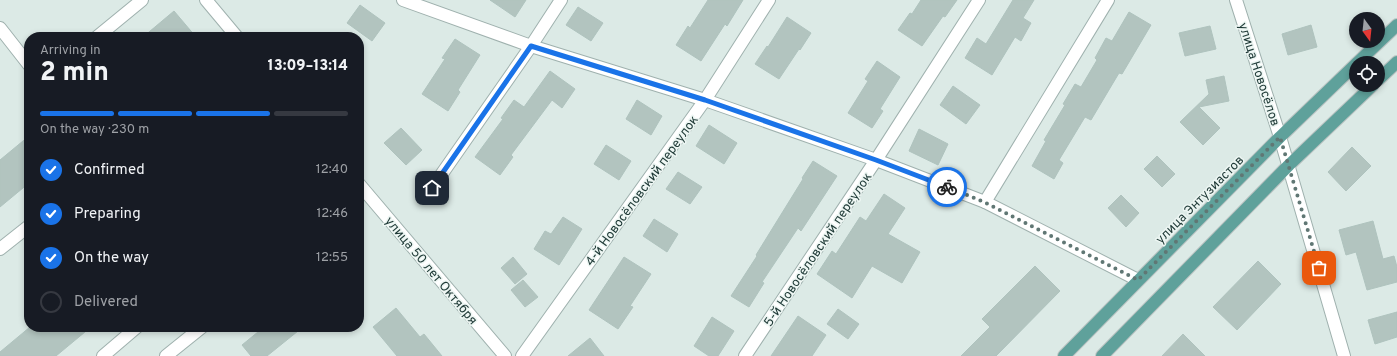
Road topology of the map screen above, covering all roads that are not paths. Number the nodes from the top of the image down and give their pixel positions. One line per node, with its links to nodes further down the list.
1 (142, 0): 11 (street)
2 (206, 0): 12 (street)
3 (403, 0): 13 (street)
4 (561, 0): 13 (street)
5 (769, 0): 20 (street, 4-й Новосёловский переулок)
6 (979, 0): 22 (street, 5-й Новосёловский переулок)
7 (1108, 0): 26 (street)
8 (1236, 0): 21 (street, улица Новосёлов)
9 (1397, 25): 14 (main road, улица Энтузиастов)
10 (0, 28): 15 (street)
11 (112, 32)
12 (233, 32)
13 (531, 46): 20 (street); 24 (street)
14 (1365, 56)
15 (24, 59)
16 (1397, 62): 18 (main road)
17 (1349, 72): 21 (main road, улица Энтузиастов)
18 (1385, 73)
19 (1366, 92): 23 (main road)
20 (705, 100): 22 (street); 35 (street, 4-й Новосёловский переулок)
21 (1280, 137): 23 (street, улица Новосёлов); 29 (main road, улица Энтузиастов)
22 (876, 160): 26 (street); 36 (street, 5-й Новосёловский переулок)
23 (1289, 165): 38 (main road); 39 (street, улица Новосёлов)
24 (432, 188)
25 (364, 190): 34 (street, улица 50 лет Октября)
26 (984, 202): 29 (street)
27 (24, 230): 28 (street)
28 (0, 250)
29 (1138, 280): 37 (main road, улица Энтузиастов)
30 (131, 332): 32 (street)
31 (196, 332): 33 (street)
32 (103, 356)
33 (166, 356)
34 (505, 356)
35 (522, 356)
36 (745, 356)
37 (1064, 356)
38 (1102, 356)
39 (1344, 356)

